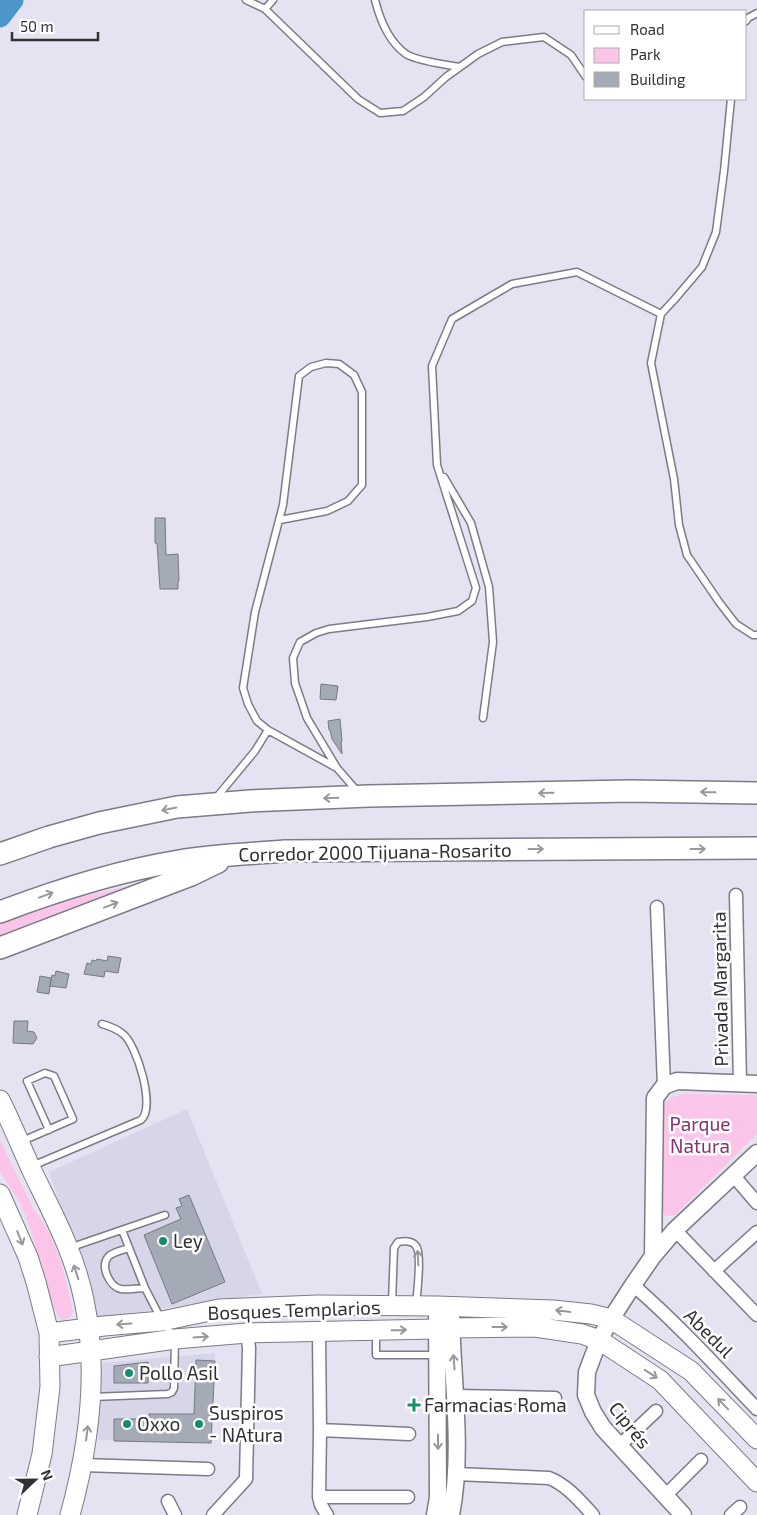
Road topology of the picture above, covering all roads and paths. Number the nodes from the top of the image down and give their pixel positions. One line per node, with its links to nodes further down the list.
1 (246, 0): 4 (lane)
2 (273, 0): 4 (lane)
3 (375, 0): 7 (lane)
4 (265, 9): 7 (lane)
5 (757, 12): 6 (lane)
6 (747, 20)
7 (460, 67): 8 (lane)
8 (584, 74)
9 (731, 100): 10 (lane)
10 (661, 314): 11 (lane); 13 (lane)
11 (437, 465): 14 (lane); 16 (lane)
12 (280, 520): 12 (lane); 15 (lane)
13 (757, 635)
14 (483, 718)
15 (268, 730): 16 (lane); 19 (lane)
16 (337, 768): 18 (lane)
17 (757, 793): 18 (highway, one-way to 18)
18 (361, 796): 19 (highway, one-way to 19)
19 (210, 804): 20 (highway, one-way to 20)
20 (49, 837): 21 (highway); 23 (highway)
21 (0, 840)
22 (757, 848): 24 (highway, Corredor 2000 Tijuana-Rosarito, one-way to 22)
23 (0, 854)
24 (233, 855): 27 (highway, Corredor 2000 Tijuana-Rosarito, one-way to 24); 28 (highway, one-way to 24)
25 (736, 895): 30 (street, Privada Margarita)
26 (657, 907): 32 (street)
27 (0, 912)
28 (0, 948)
29 (102, 1024): 37 (lane)
30 (740, 1083): 31 (street); 32 (street)
31 (757, 1084)
32 (664, 1086): 47 (street)
33 (0, 1100): 35 (main road)
34 (48, 1130): 34 (lane); 35 (lane)
35 (20, 1142): 37 (main road)
36 (757, 1153): 38 (street, Ciprés)
37 (31, 1166): 46 (main road)
38 (733, 1175): 40 (street); 43 (street, Ciprés)
39 (0, 1194): 61 (main road, one-way to 61)
40 (757, 1203)
41 (165, 1215): 42 (lane)
42 (122, 1230): 45 (lane); 46 (lane)
43 (675, 1230): 47 (street, Ciprés); 48 (street)
44 (757, 1232): 48 (street)
45 (129, 1248): 50 (lane); 50 (lane)
46 (68, 1249): 57 (main road, one-way to 46)
47 (653, 1256): 49 (street, Ciprés)
48 (714, 1271): 54 (street)
49 (632, 1285): 55 (street, Ciprés); 71 (street, Abedul)
50 (144, 1288): 56 (lane)
51 (392, 1306): 52 (main road, Bosques Templarios); 52 (lane, one-way to 51); 56 (main road, Bosques Templarios)
52 (416, 1306): 53 (main road, Bosques Templarios)
53 (444, 1306): 55 (main road, Bosques Templarios, one-way to 53); 58 (street)
54 (757, 1315)
55 (611, 1319): 64 (street, Ciprés); 75 (main road, one-way to 55)
56 (162, 1321): 57 (main road, Bosques Templarios, one-way to 57); 63 (lane)
57 (89, 1328): 61 (main road, Bosques Templarios); 65 (main road)
58 (444, 1328): 59 (main road, Bosques Templarios, one-way to 58); 64 (main road, Bosques Templarios, one-way to 64); 66 (street); 68 (street, one-way to 58)
59 (376, 1330): 60 (main road, Bosques Templarios); 66 (lane)
60 (318, 1332): 62 (main road, Bosques Templarios); 73 (street)
61 (49, 1333): 67 (main road)
62 (247, 1334): 63 (main road, Bosques Templarios, one-way to 62); 90 (street)
63 (174, 1338): 65 (main road, Bosques Templarios); 69 (lane)
64 (600, 1340): 76 (street, Ciprés); 81 (main road, Bosques Templarios, one-way to 81)
65 (90, 1351): 67 (main road, Bosques Templarios); 69 (main road)
66 (438, 1355): 86 (street, one-way to 86)
67 (49, 1357): 87 (main road)
68 (456, 1396): 70 (street); 80 (street)
69 (90, 1397): 78 (main road, one-way to 69)
70 (555, 1398)
71 (757, 1409)
72 (656, 1411): 76 (street)
73 (320, 1430): 74 (street); 83 (street)
74 (410, 1434)
75 (757, 1439)
76 (619, 1446): 82 (street, Ciprés)
77 (700, 1460): 82 (street)
78 (82, 1465): 79 (street); 88 (main road)
79 (208, 1469)
80 (455, 1474): 86 (street); 93 (street)
81 (757, 1482)
82 (665, 1496): 94 (street, Ciprés)
83 (319, 1497): 84 (street); 91 (street)
84 (408, 1497)
85 (168, 1501): 89 (street)
86 (447, 1504): 92 (street)
87 (27, 1515)
88 (70, 1515)
89 (175, 1515)
90 (213, 1515)
91 (327, 1515)
92 (434, 1515)
93 (593, 1515)
94 (683, 1515)

